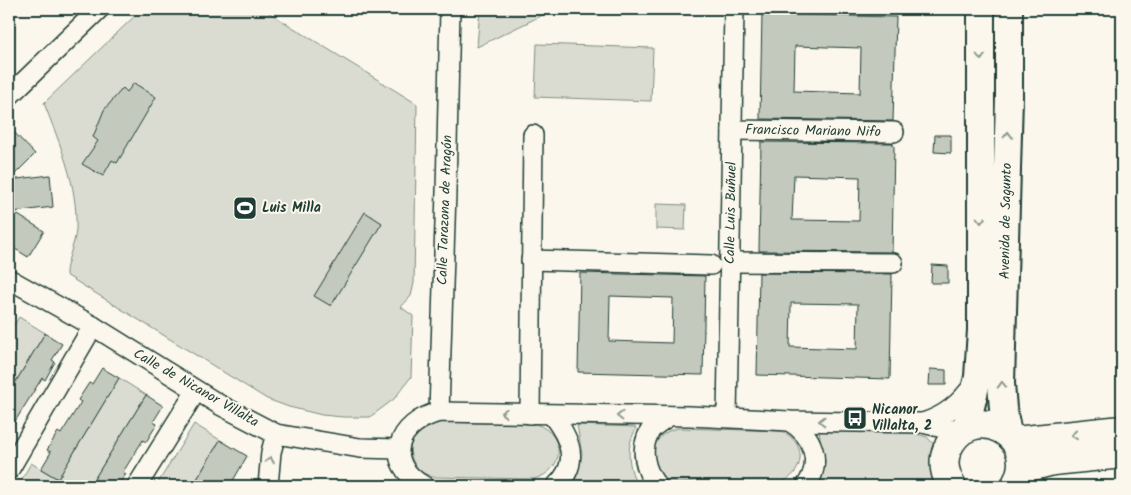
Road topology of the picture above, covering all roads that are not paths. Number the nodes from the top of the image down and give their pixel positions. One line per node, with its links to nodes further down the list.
1 (99, 9): 6 (street)
2 (450, 9): 18 (street, Calle Tarazona de Aragón)
3 (734, 9): 7 (street, Calle Luis Buñuel)
4 (981, 9): 16 (main road, Avenida de Sagunto, one-way to 16)
5 (1009, 9): 28 (main road, Avenida de Sagunto, one-way to 5)
6 (9, 96)
7 (732, 130): 8 (street, Francisco Mariano Nifo); 11 (street, Calle Luis Buñuel)
8 (894, 132)
9 (533, 134): 10 (street)
10 (531, 260): 13 (street); 19 (street)
11 (730, 262): 12 (street); 22 (street, Calle Luis Buñuel)
12 (893, 263)
13 (711, 265)
14 (9, 279): 15 (street, Calle de Nicanor Villalta)
15 (93, 326): 17 (street, Calle de Nicanor Villalta); 31 (street)
16 (978, 377): 24 (street); 25 (main road, Avenida de Sagunto)
17 (196, 391): 27 (street, Calle de Nicanor Villalta); 33 (street)
18 (439, 412): 19 (street, one-way to 18); 29 (street)
19 (530, 414): 20 (street)
20 (552, 415): 21 (street, one-way to 20); 36 (street)
21 (669, 416): 22 (street); 37 (street)
22 (727, 417): 23 (street)
23 (789, 421): 24 (street, one-way to 23); 38 (street)
24 (923, 424): 25 (street)
25 (962, 430): 28 (highway); 39 (highway)
26 (1122, 430): 28 (highway, one-way to 28)
27 (276, 434): 29 (street, Calle de Nicanor Villalta); 34 (street, one-way to 27)
28 (1012, 437): 32 (highway)
29 (398, 449): 35 (street)
30 (1122, 454): 32 (highway)
31 (9, 470)
32 (1019, 478)
33 (137, 486)
34 (268, 486)
35 (424, 486)
36 (556, 486)
37 (657, 486)
38 (806, 486)
39 (952, 486)

